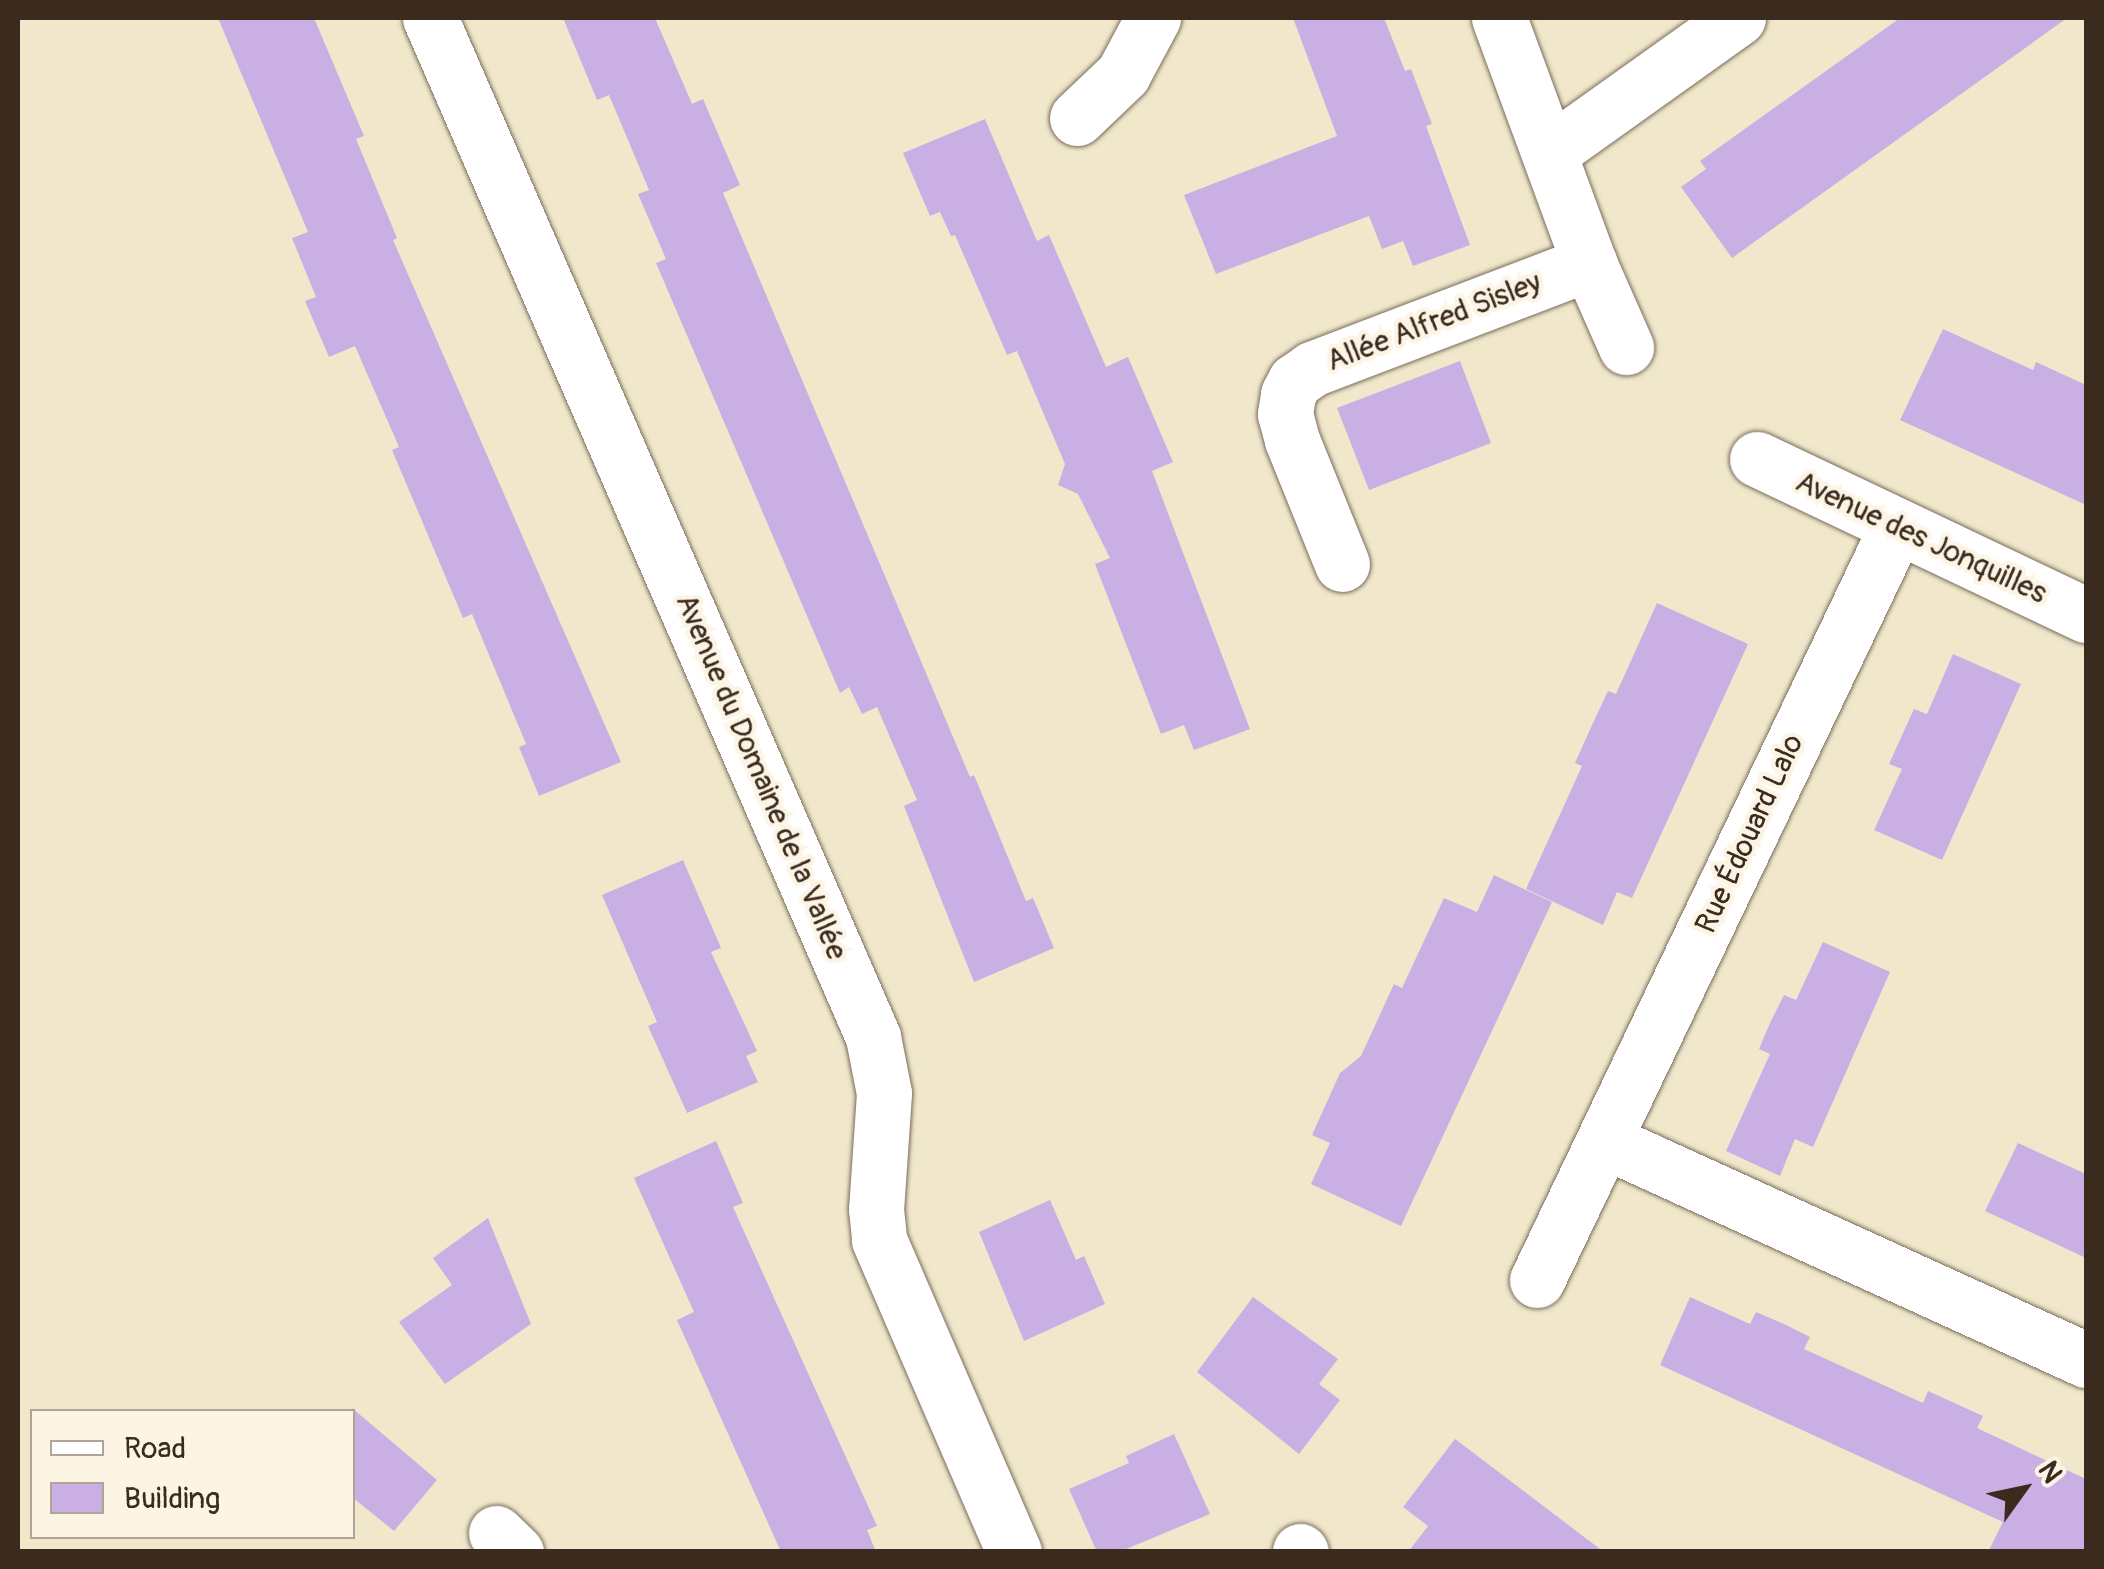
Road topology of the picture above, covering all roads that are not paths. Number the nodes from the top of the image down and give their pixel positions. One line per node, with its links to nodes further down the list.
1 (430, 18): 16 (street, Avenue du Domaine de la Vallée)
2 (1153, 18): 5 (street)
3 (1499, 18): 6 (street)
4 (1738, 18): 6 (street)
5 (1077, 118)
6 (1550, 152): 7 (street)
7 (1589, 263): 8 (street); 11 (street, Allée Alfred Sisley)
8 (1626, 347)
9 (1757, 459): 10 (street, Avenue des Jonquilles)
10 (1896, 528): 12 (street, Avenue des Jonquilles); 13 (street, Rue Édouard Lalo)
11 (1342, 564)
12 (2086, 615)
13 (1605, 1140): 14 (street, Rue Édouard Lalo); 15 (street)
14 (1537, 1280)
15 (2086, 1360)
16 (1014, 1552)

